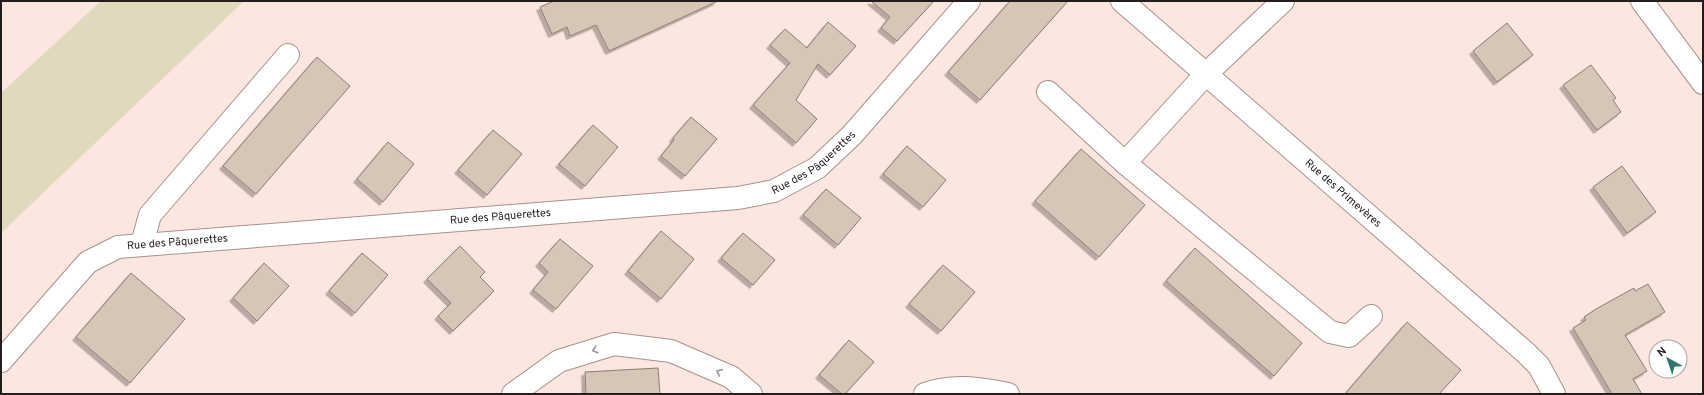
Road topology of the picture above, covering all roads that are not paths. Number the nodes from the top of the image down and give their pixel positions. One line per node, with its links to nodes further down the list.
1 (969, 1): 10 (street, Rue des Pâquerettes)
2 (1122, 1): 6 (street, Rue des Primevères)
3 (1284, 1): 6 (street)
4 (1642, 1): 7 (street)
5 (288, 55): 10 (street)
6 (1206, 74): 9 (street); 17 (street, Rue des Primevères)
7 (1703, 83)
8 (1048, 92): 9 (street)
9 (1125, 163): 11 (street)
10 (142, 244): 12 (street, Rue des Pâquerettes)
11 (1371, 316)
12 (1, 361)
13 (513, 394): 14 (street, one-way to 13)
14 (750, 394)
15 (925, 394): 16 (street)
16 (1008, 394)
17 (1554, 394)

